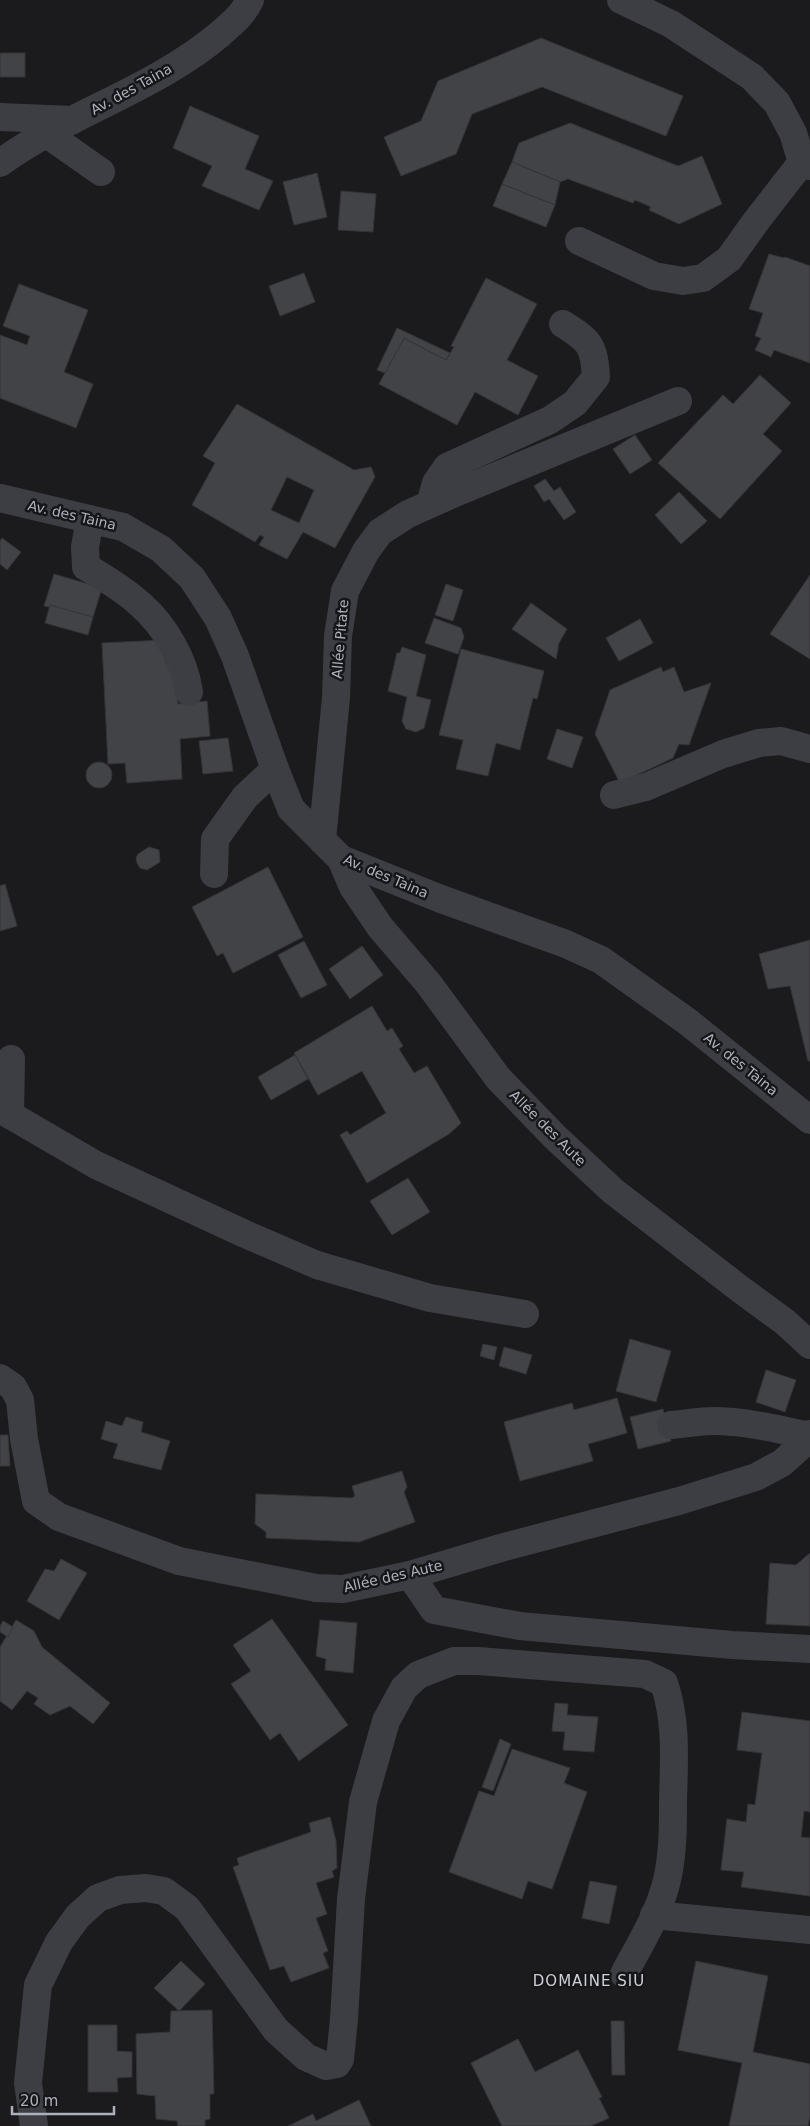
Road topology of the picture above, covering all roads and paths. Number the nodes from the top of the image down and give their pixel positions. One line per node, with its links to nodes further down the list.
1 (250, 0): 4 (street, Av. des Taina)
2 (621, 0): 7 (street)
3 (0, 117): 4 (street)
4 (74, 120): 5 (street, Av. des Taina)
5 (47, 134): 6 (street, Av. des Taina); 8 (street)
6 (0, 163)
7 (806, 164): 9 (street)
8 (101, 172)
9 (579, 241)
10 (563, 324): 13 (street)
11 (678, 401): 13 (street, Allée Pitate)
12 (0, 498): 14 (street, Av. des Taina)
13 (430, 504): 19 (street, Allée Pitate)
14 (90, 519): 15 (street); 17 (street, Av. des Taina)
15 (189, 692)
16 (810, 749): 18 (street)
17 (274, 769): 19 (street, Av. des Taina); 21 (street)
18 (614, 795)
19 (322, 840): 20 (street, Av. des Taina)
20 (341, 859): 24 (street, Av. des Taina); 26 (street, Allée des Aute)
21 (214, 874)
22 (11, 1059): 23 (street)
23 (5, 1112): 25 (street)
24 (810, 1120)
25 (525, 1314)
26 (810, 1345)
27 (0, 1378): 30 (street, Allée des Aute)
28 (671, 1425): 29 (street)
29 (809, 1435): 30 (street, Allée des Aute)
30 (410, 1575): 31 (street)
31 (810, 1649)
32 (654, 1915): 33 (street); 34 (street); 35 (street)
33 (810, 1930)
34 (624, 1974)
35 (34, 2126)

